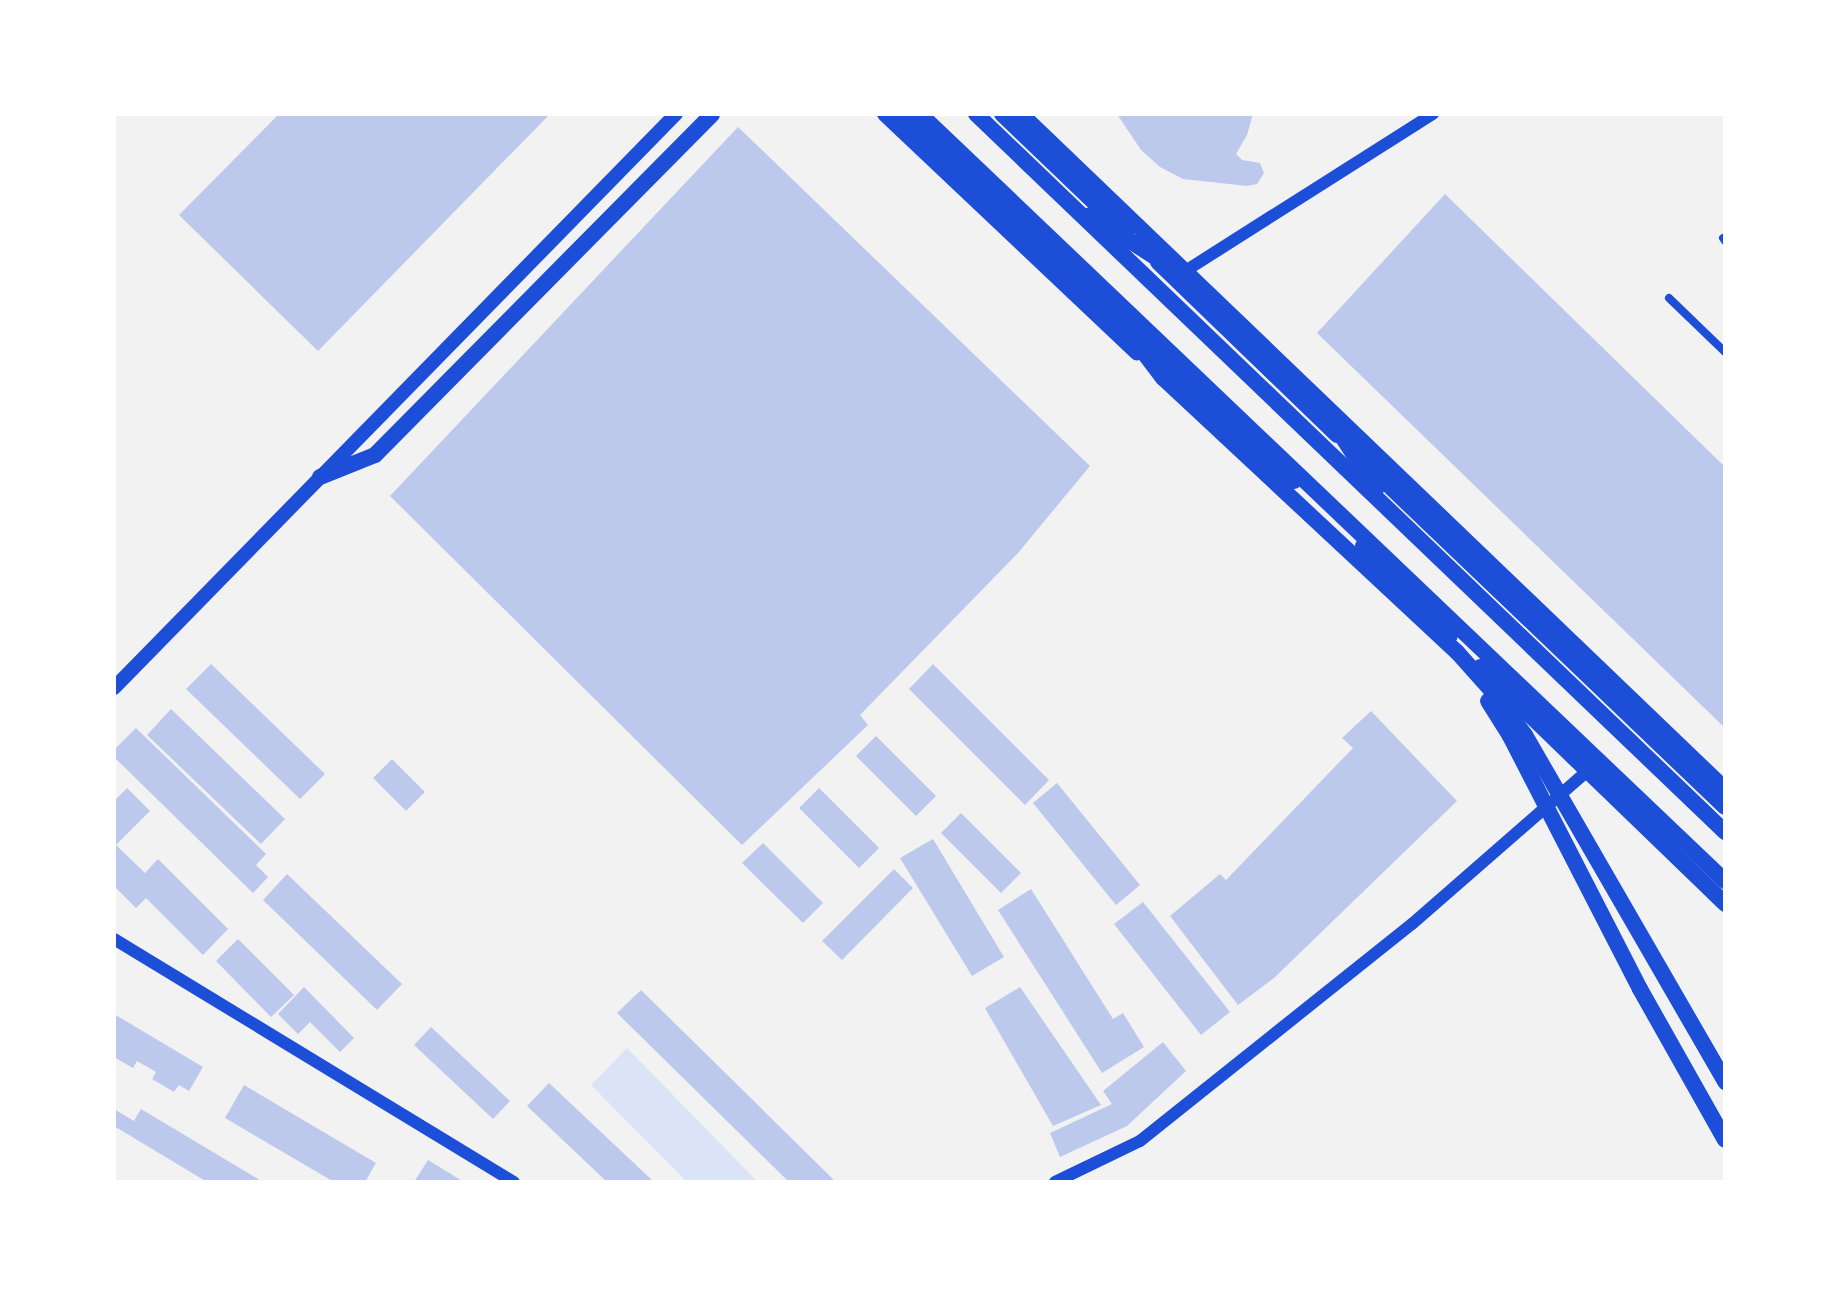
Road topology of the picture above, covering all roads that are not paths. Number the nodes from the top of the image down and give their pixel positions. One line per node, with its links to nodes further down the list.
1 (676, 114): 19 (main road)
2 (712, 114): 19 (main road)
3 (885, 114): 16 (main road)
4 (905, 114): 24 (main road)
5 (920, 114): 11 (main road)
6 (976, 114): 10 (main road)
7 (1002, 114): 12 (main road)
8 (1021, 114): 13 (main road)
9 (1433, 114): 12 (street)
10 (1060, 195): 13 (main road); 20 (main road)
11 (1044, 234): 16 (main road); 21 (main road)
12 (1176, 277): 26 (main road)
13 (1206, 290): 17 (main road)
14 (1669, 298): 15 (street)
15 (1725, 352)
16 (1163, 378): 18 (main road)
17 (1311, 390): 20 (main road); 25 (main road)
18 (1241, 452): 21 (main road); 22 (main road)
19 (320, 477): 23 (main road)
20 (1392, 513): 27 (main road)
21 (1357, 529): 28 (main road)
22 (1457, 652): 31 (main road); 32 (main road)
23 (114, 688)
24 (1586, 772): 29 (main road); 34 (street)
25 (1725, 789)
26 (1725, 807)
27 (1725, 832)
28 (1725, 881)
29 (1725, 904)
30 (114, 939): 33 (street)
31 (1725, 1082)
32 (1725, 1140)
33 (514, 1182)
34 (1055, 1182)

